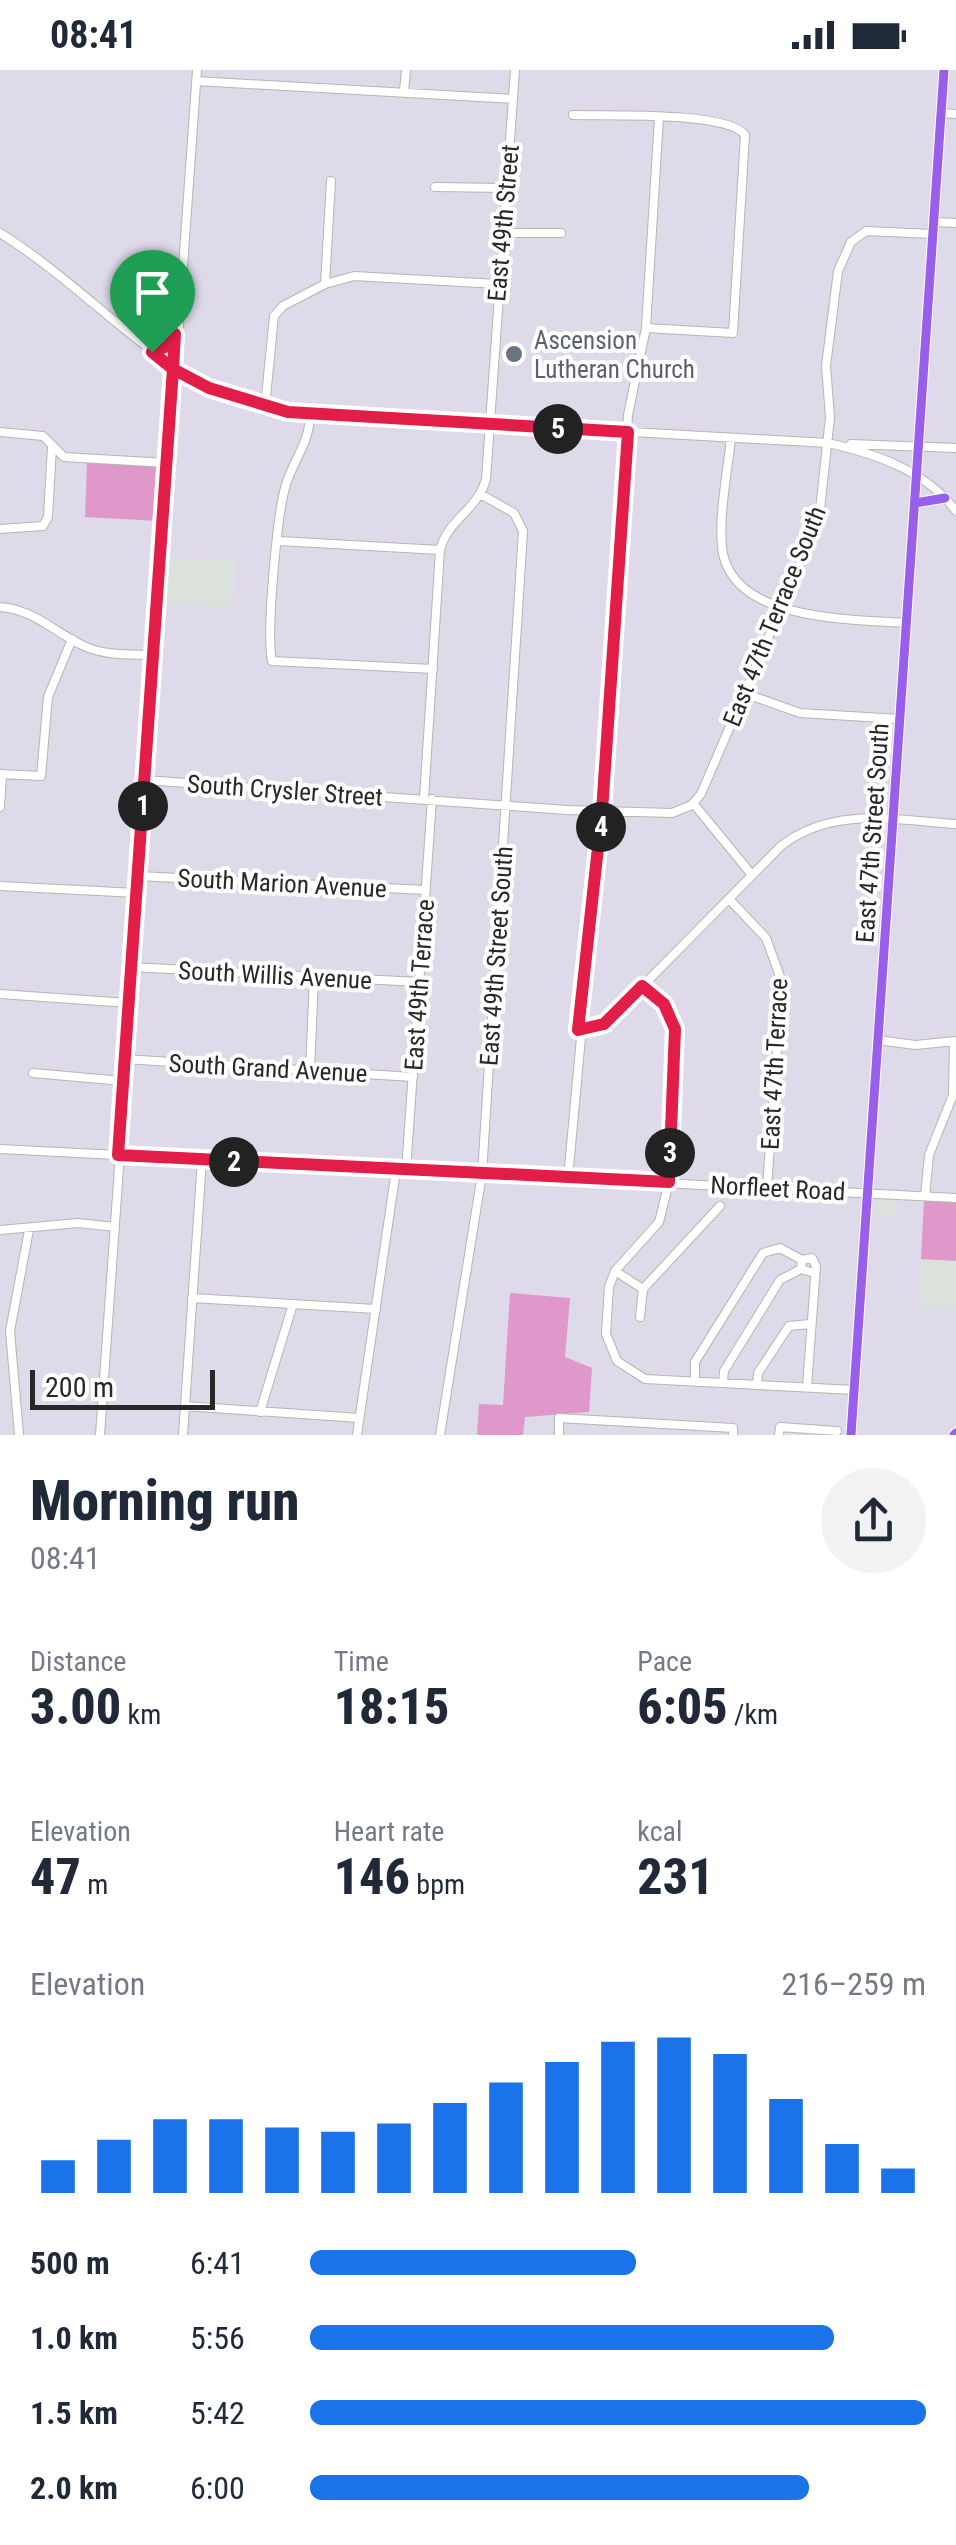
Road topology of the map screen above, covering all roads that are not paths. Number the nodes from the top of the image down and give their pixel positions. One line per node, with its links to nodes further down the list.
1 (196, 70): 5 (street)
2 (406, 70): 6 (street)
3 (516, 70): 7 (street, East 49th Street)
4 (944, 70): 8 (main road, East 47th Street South)
5 (196, 81): 6 (street); 24 (street)
6 (404, 91): 7 (street)
7 (513, 99): 14 (street, East 49th Street)
8 (941, 113): 9 (street); 15 (main road, East 47th Street South)
9 (956, 114)
10 (573, 116): 11 (street)
11 (659, 118): 23 (street); 23 (street)
12 (332, 181): 21 (street)
13 (435, 187): 14 (street)
14 (504, 188): 17 (street, East 49th Street)
15 (934, 222): 16 (street); 20 (main road, East 47th Street South)
16 (956, 223)
17 (501, 232): 19 (street); 22 (street, East 49th Street)
18 (0, 233): 25 (street)
19 (561, 233)
20 (933, 234): 33 (street, East 47th Terrace South); 34 (main road, East 47th Street South)
21 (325, 284): 22 (street); 27 (street)
22 (498, 284): 29 (street, East 49th Street)
23 (646, 328): 31 (street)
24 (175, 334): 25 (street); 26 (street)
25 (152, 352): 26 (street)
26 (173, 369): 27 (street); 37 (street)
27 (264, 407): 28 (street)
28 (310, 414): 29 (street); 44 (street)
29 (488, 426): 31 (street); 39 (street, East 49th Street)
30 (0, 432): 35 (street)
31 (628, 432): 32 (street); 60 (street)
32 (731, 438): 33 (street); 47 (street)
33 (828, 444): 34 (street); 38 (street); 47 (street, East 47th Terrace South)
34 (918, 446): 36 (street); 38 (main road, East 47th Street South)
35 (52, 447): 37 (street); 43 (street)
36 (956, 448)
37 (167, 462): 50 (street)
38 (916, 476): 40 (street); 41 (main road, East 47th Street South)
39 (482, 495): 45 (street); 58 (street, East 49th Street South)
40 (945, 498): 41 (main road); 42 (street)
41 (915, 502): 48 (main road, East 47th Street South)
42 (956, 511)
43 (0, 529)
44 (279, 541): 45 (street); 51 (street)
45 (440, 550): 51 (street, East 49th Terrace)
46 (0, 607): 49 (street)
47 (782, 607): 48 (street); 52 (street, East 47th Terrace South)
48 (906, 623): 53 (main road, East 47th Street South)
49 (72, 638): 50 (street); 54 (street)
50 (154, 655): 55 (street)
51 (433, 670): 56 (street, East 49th Terrace)
52 (744, 693): 53 (street); 57 (street, East 47th Terrace South)
53 (900, 719): 61 (main road, East 47th Street South)
54 (1, 774): 59 (street)
55 (145, 780): 56 (street, South Crysler Street); 64 (street)
56 (428, 799): 58 (street, South Crysler Street); 66 (street, East 49th Terrace)
57 (693, 803): 60 (street, South Crysler Street); 63 (street)
58 (505, 805): 60 (street, South Crysler Street); 87 (street, East 49th Street South)
59 (0, 807)
60 (602, 811): 75 (street)
61 (893, 820): 62 (street); 63 (street); 76 (main road, East 47th Street South)
62 (956, 824)
63 (752, 875): 68 (street)
64 (138, 876): 66 (street, South Marion Avenue); 67 (street)
65 (0, 886): 67 (street)
66 (426, 890): 71 (street, East 49th Terrace)
67 (136, 893): 69 (street)
68 (729, 899): 72 (street); 90 (street, East 47th Terrace)
69 (131, 967): 70 (street, South Willis Avenue); 74 (street)
70 (314, 978): 71 (street, South Willis Avenue); 79 (street)
71 (419, 982): 81 (street, East 49th Terrace)
72 (642, 986): 75 (street); 89 (street)
73 (0, 994): 74 (street)
74 (128, 1003): 78 (street)
75 (578, 1030): 88 (street)
76 (878, 1040): 77 (street); 91 (main road, East 47th Street South)
77 (955, 1041): 92 (street)
78 (124, 1059): 79 (street, South Grand Avenue); 82 (street)
79 (310, 1070): 81 (street, South Grand Avenue)
80 (32, 1073): 82 (street)
81 (412, 1077): 86 (street, East 49th Terrace)
82 (122, 1081): 84 (street)
83 (0, 1149): 84 (street, Norfleet Road)
84 (118, 1155): 85 (street, Norfleet Road); 95 (street)
85 (202, 1160): 86 (street, Norfleet Road); 102 (street)
86 (401, 1171): 87 (street, Norfleet Road); 104 (street, East 49th Terrace)
87 (482, 1174): 88 (street, Norfleet Road); 122 (street, East 49th Street South)
88 (568, 1178): 89 (street, Norfleet Road)
89 (669, 1182): 90 (street, Norfleet Road); 99 (street)
90 (767, 1187): 91 (street, Norfleet Road)
91 (868, 1192): 92 (street, Norfleet Road); 111 (main road, East 47th Street South)
92 (925, 1196): 93 (street, Norfleet Road)
93 (956, 1198)
94 (720, 1206): 101 (street)
95 (115, 1227): 97 (street); 119 (street)
96 (0, 1230): 97 (street)
97 (28, 1230): 118 (street)
98 (801, 1264): 100 (street); 100 (street); 107 (street); 108 (street)
99 (615, 1270): 101 (street); 107 (street)
100 (814, 1273): 106 (street)
101 (644, 1289): 105 (street)
102 (192, 1298): 103 (street); 112 (street)
103 (293, 1304): 104 (street); 113 (street)
104 (376, 1309): 114 (street, East 49th Terrace)
105 (640, 1317)
106 (810, 1324): 109 (street); 110 (street)
107 (695, 1381): 108 (street)
108 (723, 1383): 109 (street)
109 (756, 1384): 110 (street)
110 (807, 1387): 111 (street)
111 (854, 1390): 124 (main road, East 47th Street South)
112 (184, 1406): 113 (street); 120 (street)
113 (260, 1412): 114 (street)
114 (359, 1418): 121 (street, East 49th Terrace)
115 (733, 1431): 123 (street)
116 (780, 1431): 117 (street)
117 (837, 1432)
118 (19, 1435)
119 (100, 1435)
120 (182, 1435)
121 (357, 1435)
122 (440, 1435)
123 (559, 1435)
124 (851, 1435)

